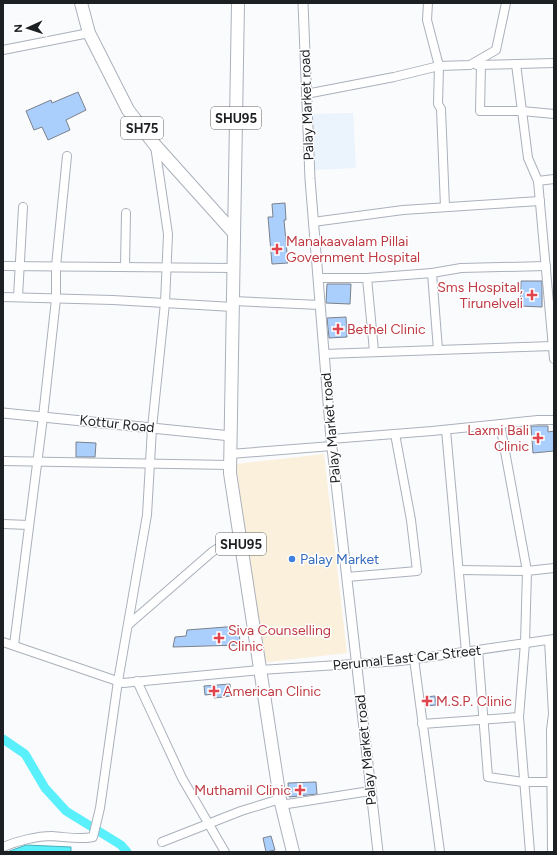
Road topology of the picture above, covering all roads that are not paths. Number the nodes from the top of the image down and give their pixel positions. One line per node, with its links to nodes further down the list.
1 (81, 3): 6 (main road, SH75)
2 (238, 3): 25 (main road, SHU95)
3 (302, 3): 13 (street, Palay Market road)
4 (428, 3): 12 (street)
5 (506, 3): 11 (street)
6 (89, 33): 7 (street); 16 (main road, SH75)
7 (3, 50)
8 (554, 63): 10 (street)
9 (481, 64): 10 (street); 11 (street); 14 (street)
10 (516, 64): 14 (street)
11 (470, 65): 12 (street)
12 (439, 66): 13 (street); 22 (street)
13 (306, 94): 24 (street, Palay Market road)
14 (522, 111): 15 (street); 19 (street)
15 (554, 114)
16 (155, 145): 25 (main road, SH75); 30 (street)
17 (67, 156): 28 (street)
18 (554, 179): 19 (street)
19 (538, 181): 20 (street)
20 (540, 201): 22 (street); 31 (street)
21 (23, 207): 27 (street)
22 (445, 207): 24 (street)
23 (126, 213): 29 (street)
24 (313, 222): 34 (street, Palay Market road)
25 (234, 232): 32 (main road, SHU95)
26 (3, 266): 27 (street)
27 (21, 266): 28 (street); 37 (street)
28 (56, 266): 29 (street); 38 (street)
29 (125, 266): 30 (street)
30 (166, 266): 32 (street); 39 (street)
31 (546, 266): 33 (street); 42 (street)
32 (234, 268): 40 (main road, SHU95)
33 (432, 273): 35 (street); 43 (street)
34 (318, 278): 35 (street); 41 (street, Palay Market road)
35 (367, 278): 44 (street)
36 (3, 297): 37 (street)
37 (18, 297): 38 (street)
38 (56, 299): 39 (street); 48 (street)
39 (165, 303): 40 (street); 51 (street)
40 (233, 304): 41 (street); 54 (main road, SHU95)
41 (320, 305): 45 (street, Palay Market road)
42 (553, 346): 43 (street); 46 (street)
43 (438, 350): 44 (street)
44 (374, 351): 45 (street)
45 (324, 354): 55 (street, Palay Market road)
46 (554, 359)
47 (3, 413): 48 (street, Kottur Road)
48 (43, 417): 51 (street, Kottur Road); 58 (street)
49 (554, 420): 50 (street)
50 (500, 424): 52 (street); 65 (street)
51 (152, 428): 54 (street, Kottur Road); 59 (street)
52 (446, 430): 53 (street); 64 (street)
53 (395, 434): 55 (street); 66 (street)
54 (231, 436): 56 (main road, SHU95)
55 (332, 442): 56 (street); 66 (street, Palay Market road)
56 (230, 459): 59 (street); 62 (main road, SHU95)
57 (3, 461): 58 (street)
58 (38, 462): 59 (street); 61 (street)
59 (150, 464): 67 (street)
60 (3, 524): 61 (street)
61 (29, 525): 71 (street)
62 (240, 535): 67 (street); 76 (main road, SHU95)
63 (554, 568): 65 (street)
64 (459, 570): 65 (street); 73 (street)
65 (527, 571): 70 (street)
66 (347, 577): 75 (street, Palay Market road)
67 (128, 625): 77 (street)
68 (552, 639): 70 (street, Perumal East Car Street); 83 (street)
69 (3, 642): 71 (street, Perumal East Car Street)
70 (526, 643): 72 (street, Perumal East Car Street); 79 (street)
71 (14, 645): 77 (street, Perumal East Car Street)
72 (478, 650): 73 (street, Perumal East Car Street); 80 (street)
73 (466, 652): 74 (street, Perumal East Car Street)
74 (414, 659): 75 (street, Perumal East Car Street); 81 (street)
75 (357, 665): 76 (street, Perumal East Car Street); 84 (street, Palay Market road)
76 (260, 670): 78 (street, Perumal East Car Street); 85 (main road, SHU95)
77 (118, 681): 78 (street, Perumal East Car Street); 88 (street)
78 (137, 681): 86 (street)
79 (519, 717): 80 (street); 82 (street)
80 (484, 720): 81 (street); 82 (street)
81 (422, 724): 92 (street)
82 (523, 782): 83 (street); 93 (street)
83 (553, 782): 94 (street)
84 (370, 791): 85 (street); 91 (street, Palay Market road)
85 (281, 802): 86 (street); 90 (main road, SHU95)
86 (208, 823): 87 (street); 89 (street)
87 (162, 842)
88 (3, 847)
89 (225, 852)
90 (293, 852)
91 (378, 852)
92 (440, 852)
93 (530, 852)
94 (552, 852)

